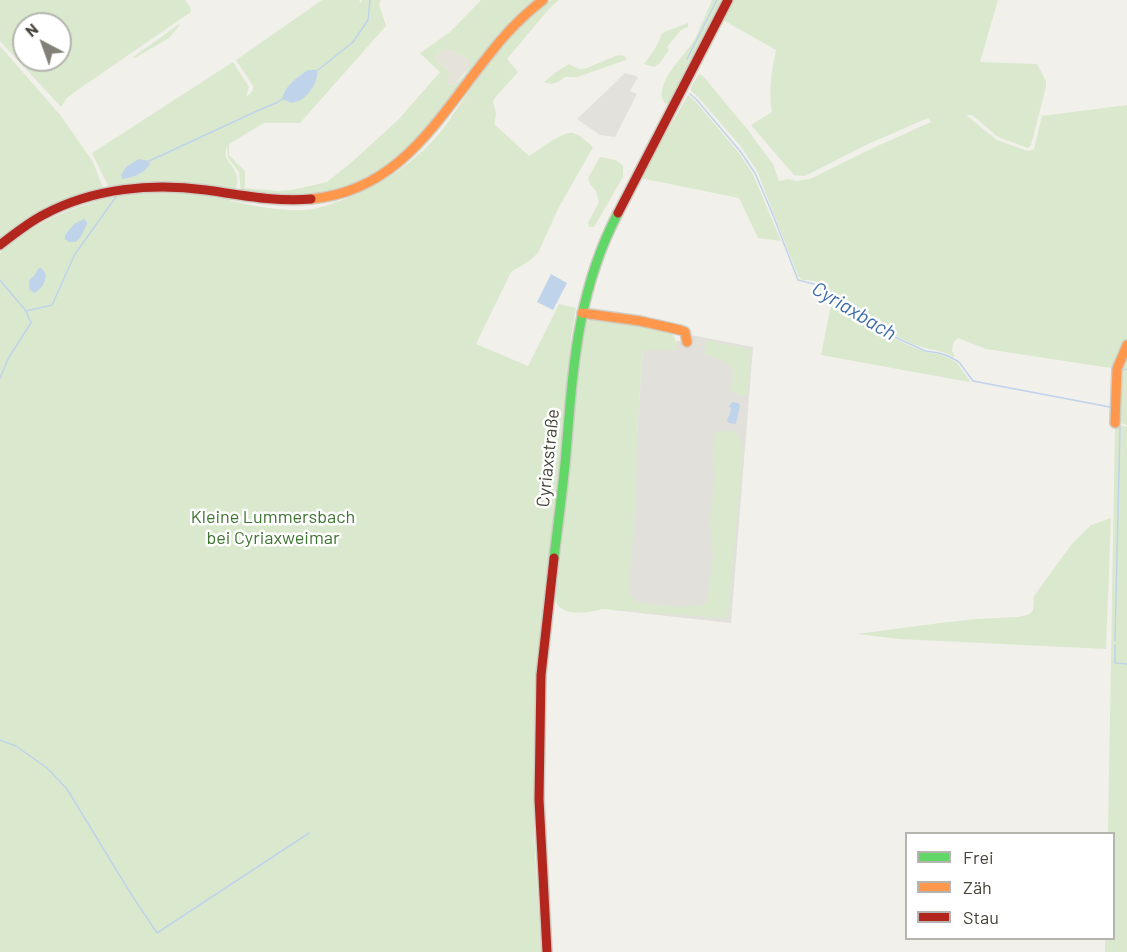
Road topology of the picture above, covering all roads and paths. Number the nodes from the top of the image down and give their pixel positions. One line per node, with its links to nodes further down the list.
1 (543, 0): 3 (street)
2 (728, 0): 4 (street, Cyriaxstraße)
3 (0, 245)
4 (582, 313): 5 (street); 8 (street, Cyriaxstraße)
5 (687, 342)
6 (1127, 345): 7 (street)
7 (1115, 423)
8 (547, 952)

